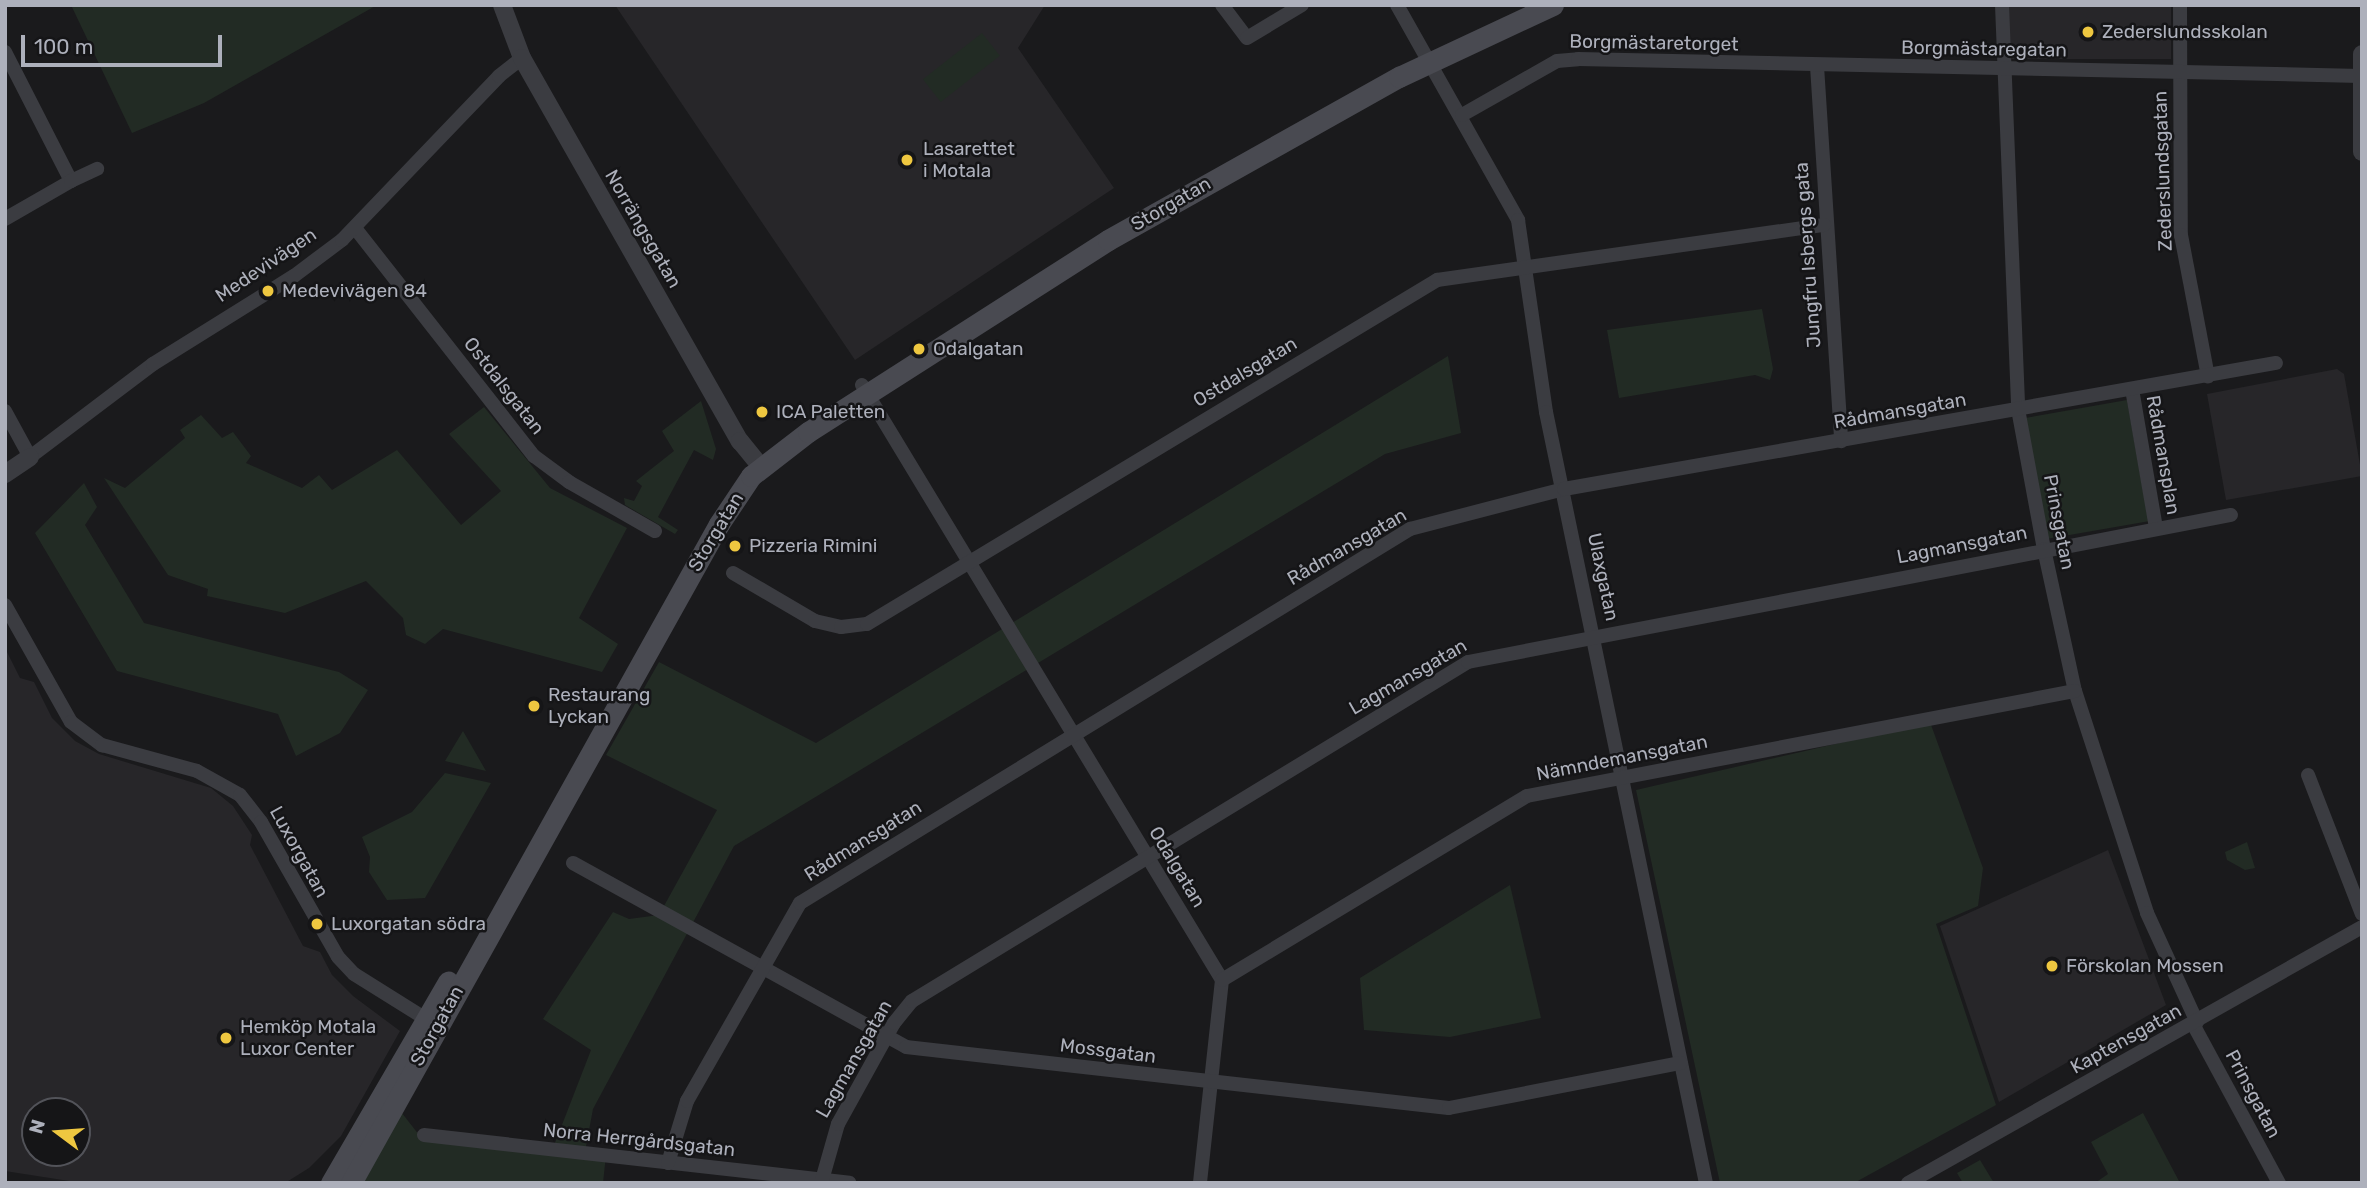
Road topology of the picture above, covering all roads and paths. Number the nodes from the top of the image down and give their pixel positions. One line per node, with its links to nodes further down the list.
1 (502, 5): 12 (street, Norrängsgatan)
2 (1222, 5): 3 (street)
3 (1302, 5)
4 (1397, 5): 11 (street, Ulaxgatan)
5 (1530, 5): 11 (main road, Storgatan)
6 (1553, 5): 11 (main road, Storgatan)
7 (2003, 5): 14 (street, Prinsgatan)
8 (2180, 5): 15 (street, Zederslundsgatan)
9 (5, 52): 20 (street)
10 (2362, 54): 16 (street)
11 (1427, 57): 17 (street, Ulaxgatan); 27 (main road, Storgatan)
12 (522, 58): 23 (street, Medevivägen); 33 (street, Norrängsgatan)
13 (1817, 66): 14 (street, Borgmästaregatan); 17 (street, Borgmästaretorget); 22 (street, Jungfru Isbergs gata)
14 (2002, 69): 15 (street, Borgmästaregatan); 29 (street, Prinsgatan)
15 (2179, 72): 16 (street, Borgmästaregatan); 26 (street, Zederslundsgatan)
16 (2361, 76): 18 (street)
17 (1462, 115): 24 (street, Ulaxgatan)
18 (2362, 152)
19 (96, 169): 20 (street)
20 (71, 181): 21 (street)
21 (5, 219)
22 (1824, 225): 24 (street, Ostdalsgatan); 31 (street, Jungfru Isbergs gata)
23 (355, 228): 32 (street, Medevivägen); 38 (street, Ostdalsgatan)
24 (1525, 265): 35 (street, Ulaxgatan); 40 (street, Ostdalsgatan)
25 (2276, 363): 26 (street, Rådmansgatan)
26 (2208, 376): 28 (street, Rådmansgatan)
27 (864, 389): 33 (main road, Storgatan); 40 (street, Odalgatan)
28 (2132, 389): 29 (street, Rådmansgatan); 37 (street, Rådmansplan)
29 (2018, 409): 31 (street, Rådmansgatan); 39 (street, Prinsgatan)
30 (5, 411): 32 (street)
31 (1840, 441): 35 (street, Rådmansgatan)
32 (30, 457): 34 (street, Medevivägen)
33 (757, 463): 54 (main road, Storgatan)
34 (5, 474)
35 (1564, 489): 43 (street, Ulaxgatan); 45 (street, Rådmansgatan)
36 (2231, 515): 37 (street, Lagmansgatan)
37 (2156, 528): 39 (street, Lagmansgatan)
38 (655, 531)
39 (2044, 550): 43 (street, Lagmansgatan); 44 (street, Prinsgatan)
40 (970, 563): 41 (street, Ostdalsgatan); 45 (street, Odalgatan)
41 (733, 573)
42 (5, 605): 54 (street, Luxorgatan)
43 (1596, 635): 47 (street, Ulaxgatan); 48 (street, Lagmansgatan)
44 (2075, 691): 47 (street, Nämndemansgatan); 55 (street, Prinsgatan)
45 (1074, 734): 48 (street, Odalgatan); 52 (street, Rådmansgatan)
46 (2308, 775): 50 (street)
47 (1624, 777): 53 (street, Nämndemansgatan); 57 (street, Ulaxgatan)
48 (1148, 856): 53 (street, Odalgatan); 56 (street, Lagmansgatan)
49 (573, 863): 52 (street, Mossgatan)
50 (2362, 914)
51 (2362, 928): 55 (street, Kaptensgatan)
52 (761, 968): 56 (street, Mossgatan); 60 (street, Rådmansgatan)
53 (1222, 980): 58 (street)
54 (431, 1022): 62 (main road, Storgatan); 63 (main road, Storgatan)
55 (2195, 1023): 67 (street, Kaptensgatan); 68 (street, Prinsgatan)
56 (885, 1038): 58 (street, Mossgatan); 61 (street, Lagmansgatan)
57 (1681, 1063): 58 (street, Mossgatan); 66 (street, Ulaxgatan)
58 (1212, 1082): 65 (street)
59 (424, 1135): 60 (street, Norra Herrgårdsgatan)
60 (668, 1163): 61 (street, Norra Herrgårdsgatan)
61 (822, 1180): 64 (street, Norra Herrgårdsgatan)
62 (331, 1183)
63 (351, 1183)
64 (849, 1183)
65 (1200, 1183)
66 (1706, 1183)
67 (1908, 1183)
68 (2278, 1183)

